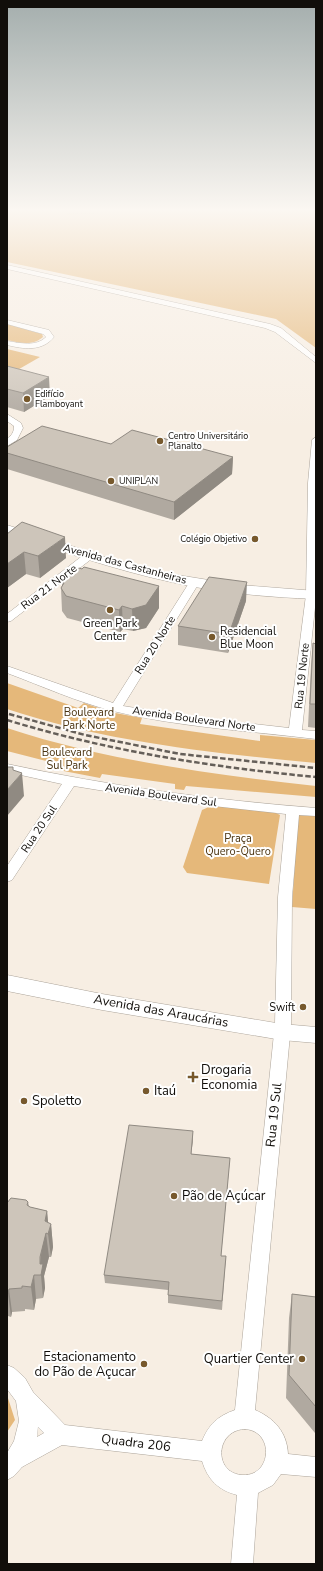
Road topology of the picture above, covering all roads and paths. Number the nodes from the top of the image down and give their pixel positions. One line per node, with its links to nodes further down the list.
1 (74, 282): 4 (street)
2 (7, 322): 3 (street)
3 (7, 343)
4 (316, 361)
5 (7, 417): 7 (street)
6 (316, 440): 9 (street, Rua 19 Norte)
7 (7, 443)
8 (7, 529): 10 (main road, Avenida das Castanheiras)
9 (314, 546): 12 (street, Rua 19 Norte)
10 (90, 556): 11 (main road, Avenida das Castanheiras); 13 (street, Rua 21 Norte)
11 (194, 583): 12 (main road, Avenida das Castanheiras); 15 (street, Rua 20 Norte)
12 (314, 595): 16 (street, Rua 19 Norte)
13 (7, 619)
14 (7, 669): 15 (street, Avenida Boulevard Norte)
15 (116, 708): 16 (street, Avenida Boulevard Norte)
16 (295, 733): 17 (street, Avenida Boulevard Norte)
17 (316, 735)
18 (7, 768): 19 (street, Avenida Boulevard Sul)
19 (70, 782): 20 (street, Avenida Boulevard Sul); 22 (street, Rua 20 Sul)
20 (293, 811): 21 (street, Avenida Boulevard Sul); 24 (street, Rua 19 Sul)
21 (316, 812)
22 (7, 877)
23 (7, 982): 24 (main road, Avenida das Araucárias)
24 (282, 1032): 25 (main road, Avenida das Araucárias); 28 (street, Rua 19 Sul)
25 (316, 1035)
26 (7, 1375): 27 (street)
27 (27, 1400): 29 (street); 32 (street)
28 (244, 1419): 30 (street); 31 (street)
29 (60, 1435): 30 (street, Quadra 206); 32 (street)
30 (211, 1452): 34 (street)
31 (276, 1463): 33 (street); 34 (street)
32 (12, 1464)
33 (316, 1467)
34 (248, 1486): 35 (street)
35 (242, 1564)

